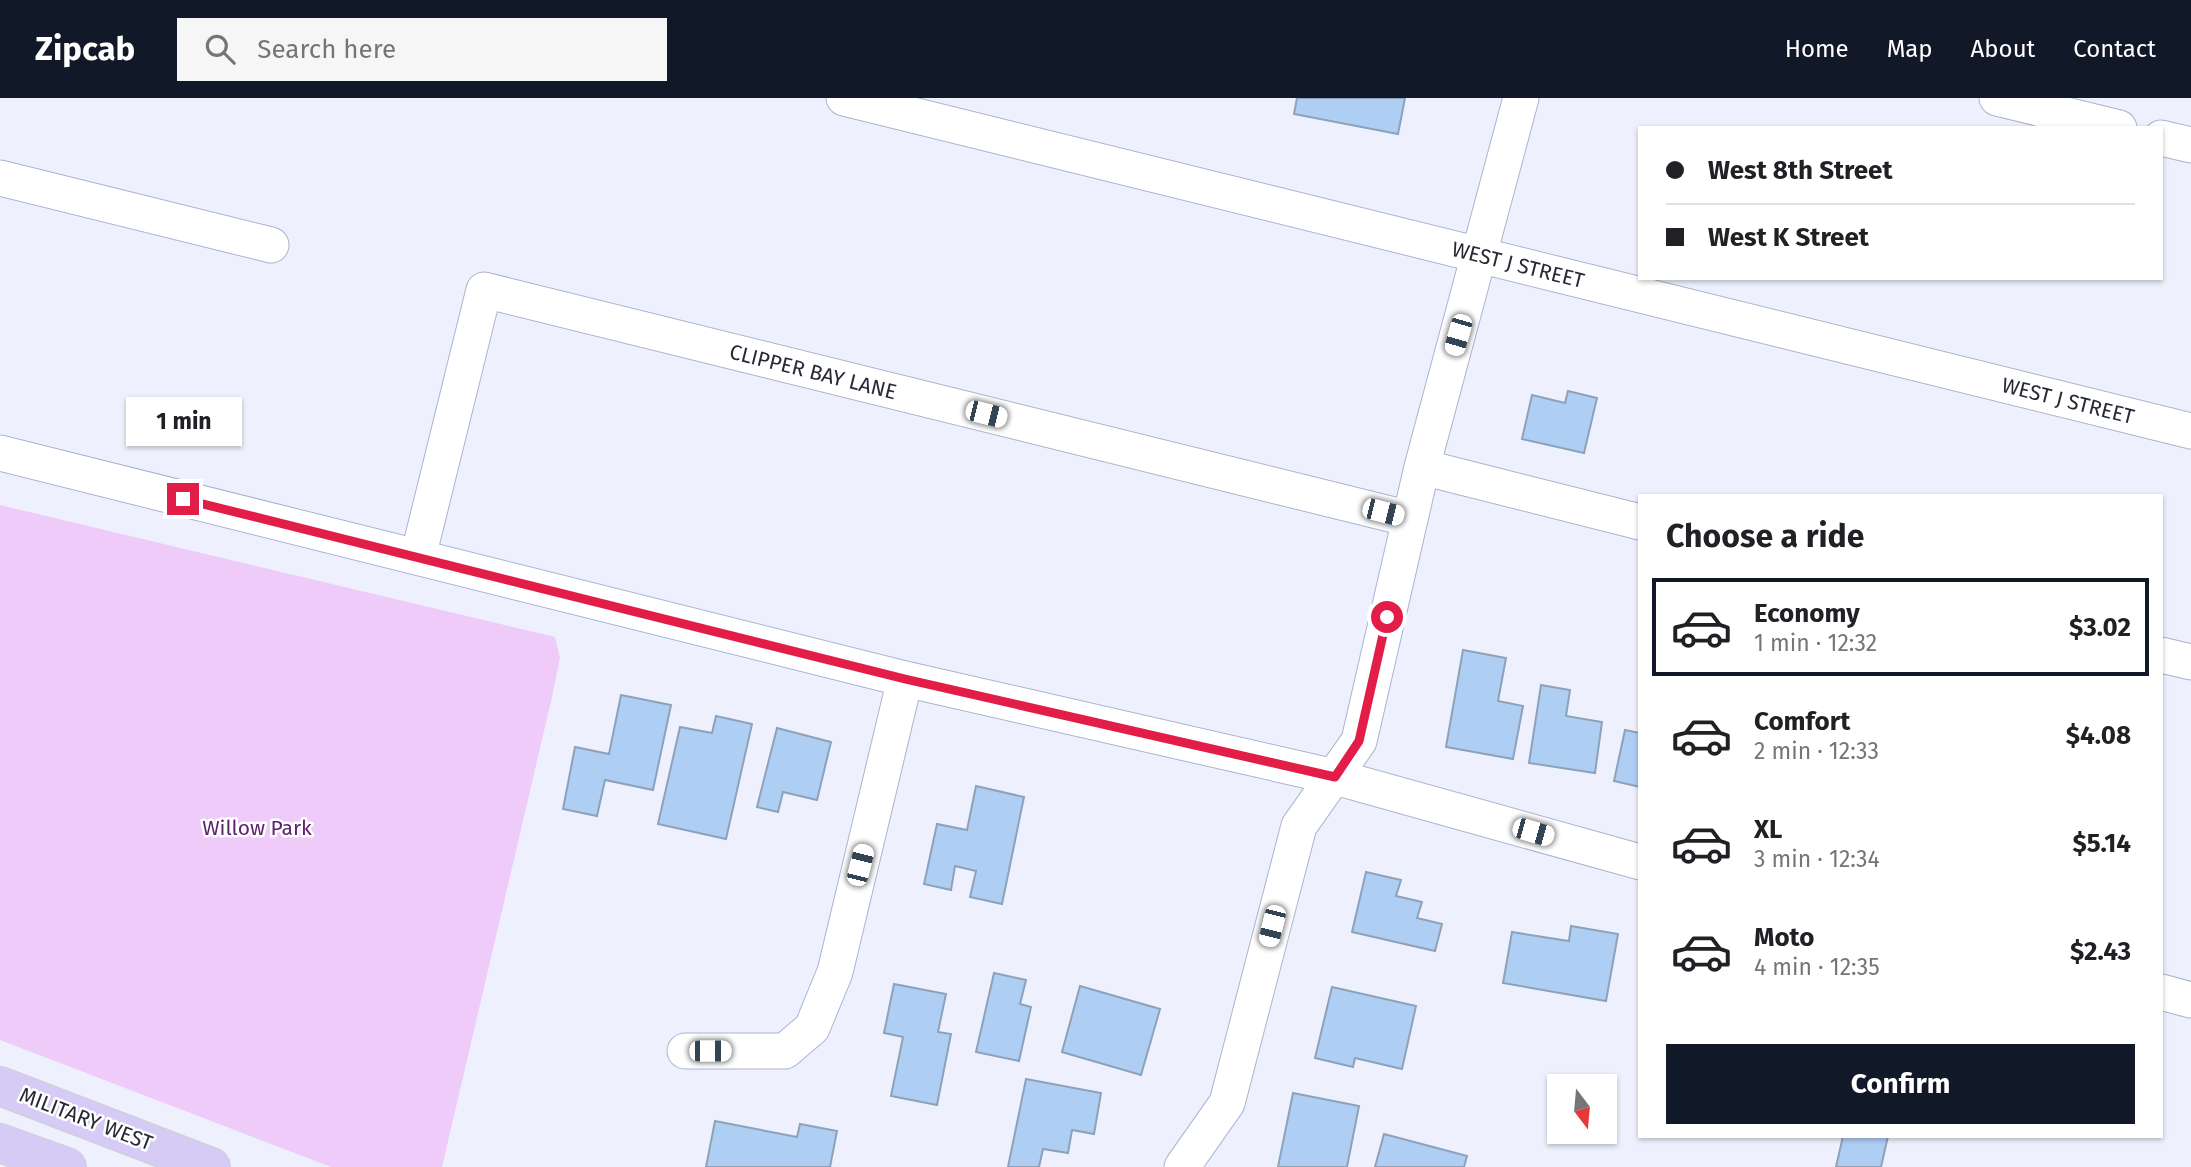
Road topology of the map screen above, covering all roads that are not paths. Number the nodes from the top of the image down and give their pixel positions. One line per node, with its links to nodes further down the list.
1 (844, 98): 9 (street, WEST J STREET)
2 (1521, 98): 9 (street)
3 (1997, 98): 4 (street)
4 (2111, 126)
5 (2163, 138): 6 (street)
6 (2191, 145)
7 (0, 178): 8 (street)
8 (271, 245)
9 (1480, 256): 10 (street, WEST J STREET); 12 (street)
10 (2191, 432)
11 (0, 453): 15 (street)
12 (1422, 467): 13 (street); 14 (street)
13 (1410, 519): 15 (street, CLIPPER BAY LANE); 19 (street)
14 (1638, 521)
15 (418, 558): 18 (street)
16 (2163, 655): 17 (street)
17 (2191, 662)
18 (905, 679): 19 (street); 23 (street)
19 (1335, 777): 20 (street); 28 (street)
20 (1638, 861)
21 (2163, 993): 22 (street)
22 (2191, 1000)
23 (685, 1051)
24 (0, 1086): 27 (main road, MILITARY WEST)
25 (0, 1143): 26 (main road)
26 (67, 1167)
27 (211, 1167)
28 (1182, 1167)

